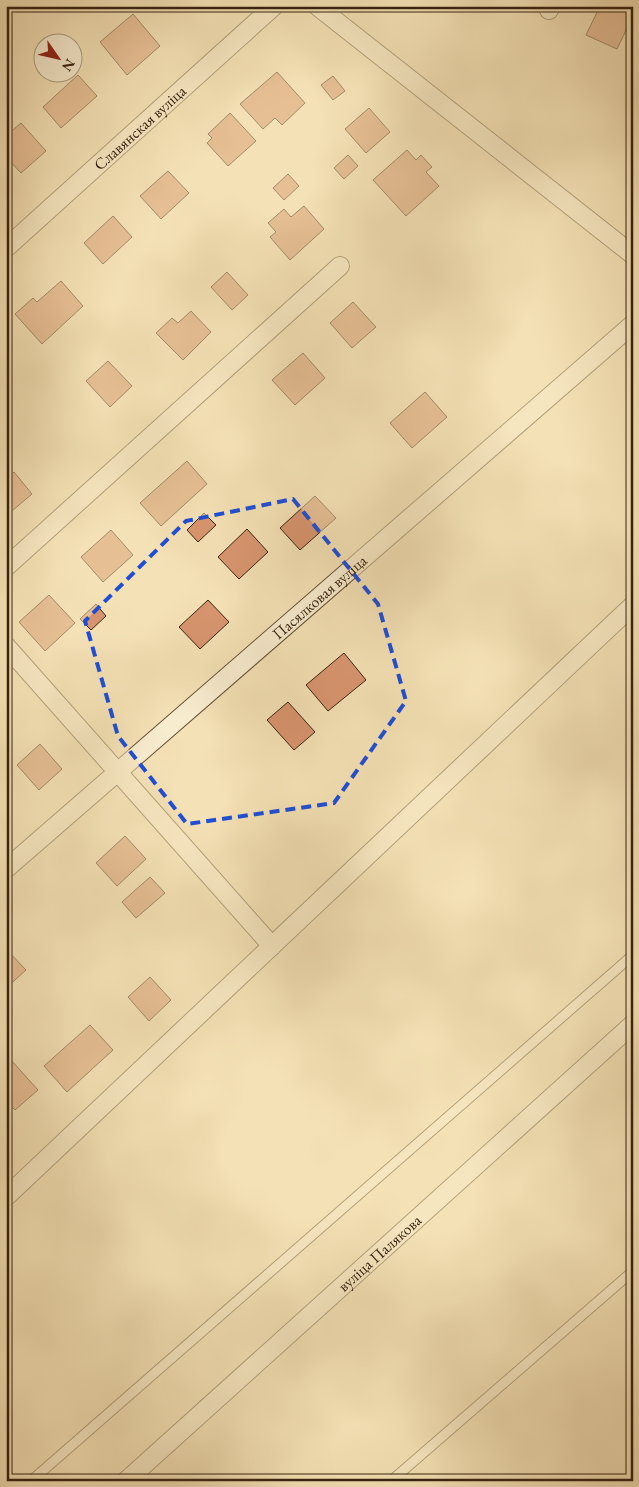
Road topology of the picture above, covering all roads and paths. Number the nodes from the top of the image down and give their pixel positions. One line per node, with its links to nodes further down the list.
1 (274, 6): 3 (street, Славянская вуліца)
2 (317, 6): 4 (street)
3 (6, 248)
4 (633, 255)
5 (340, 266): 7 (street)
6 (633, 324): 10 (street, Пасялковая вуліца)
7 (6, 567)
8 (633, 605): 12 (street)
9 (6, 646): 10 (street)
10 (119, 772): 11 (street, Пасялковая вуліца); 12 (street)
11 (6, 869)
12 (272, 946): 15 (street)
13 (633, 956): 17 (lane)
14 (633, 1024): 18 (street, вуліца Палякова)
15 (6, 1196)
16 (633, 1271): 19 (lane)
17 (31, 1481)
18 (126, 1481)
19 (392, 1481)

